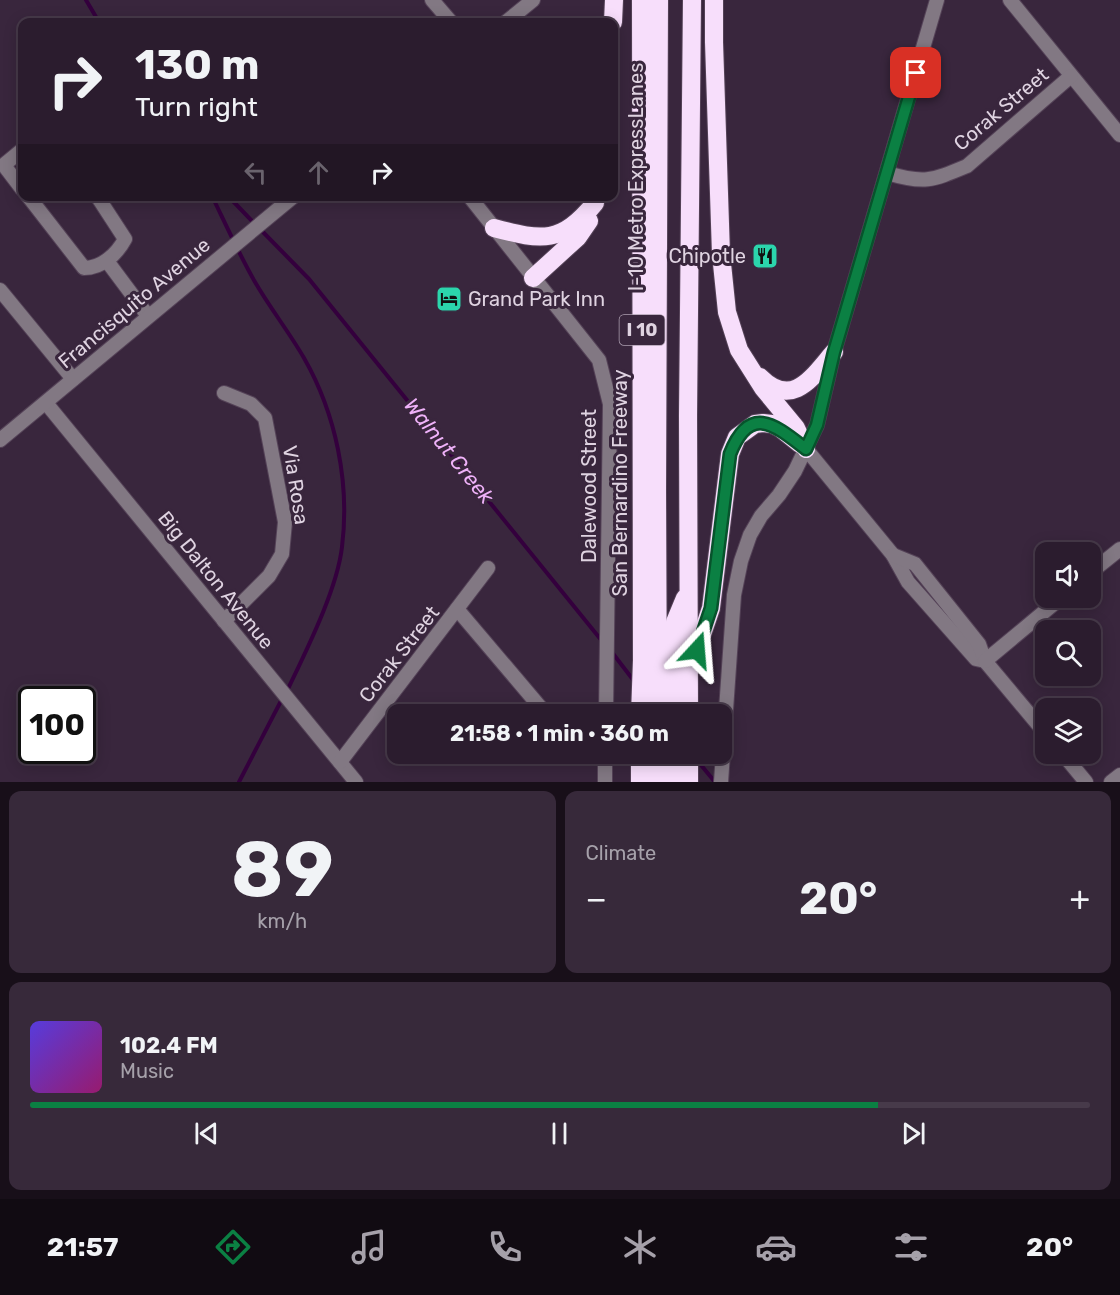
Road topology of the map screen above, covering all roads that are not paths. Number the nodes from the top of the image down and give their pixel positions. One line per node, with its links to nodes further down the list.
1 (432, 0): 10 (street)
2 (533, 0): 11 (street)
3 (614, 0): 12 (highway)
4 (641, 0): 47 (highway, San Bernardino Freeway / I 10)
5 (659, 0): 48 (highway, I-10 Metro ExpressLanes)
6 (692, 0): 39 (highway, I 10)
7 (714, 0): 30 (highway)
8 (937, 0): 16 (street)
9 (1010, 0): 13 (street)
10 (448, 18)
11 (511, 18)
12 (613, 18)
13 (1071, 76): 14 (street); 16 (street, Corak Street)
14 (1120, 135)
15 (18, 153): 17 (street)
16 (887, 173): 29 (street)
17 (18, 184)
18 (32, 201): 25 (street)
19 (100, 201): 25 (street)
20 (288, 201): 28 (street, Francisquito Avenue)
21 (473, 201): 24 (street, Dalewood Street)
22 (595, 201): 24 (highway)
23 (596, 201): 26 (highway)
24 (494, 228): 26 (street, Dalewood Street)
25 (107, 261): 28 (street)
26 (533, 278): 46 (street, Dalewood Street)
27 (0, 290): 31 (street)
28 (148, 316): 31 (street, Francisquito Avenue)
29 (834, 352): 30 (highway); 35 (street)
30 (750, 367): 35 (highway)
31 (73, 379): 33 (street, Francisquito Avenue)
32 (224, 393): 42 (street, Via Rosa)
33 (45, 403): 34 (street, Francisquito Avenue); 42 (street, Big Dalton Avenue)
34 (0, 440)
35 (806, 449): 43 (street); 44 (highway); 62 (street)
36 (1120, 549): 37 (street)
37 (1101, 564)
38 (488, 568): 41 (street, Corak Street)
39 (688, 591): 44 (highway, I 10); 49 (highway)
40 (1049, 608): 43 (street)
41 (457, 609): 45 (street); 52 (street, Corak Street)
42 (224, 621): 52 (street, Big Dalton Avenue)
43 (985, 661): 51 (street)
44 (689, 671): 50 (highway, I 10)
45 (538, 704)
46 (606, 704)
47 (640, 704)
48 (658, 704)
49 (680, 704)
50 (681, 704)
51 (1035, 721)
52 (340, 762): 58 (street, Big Dalton Avenue)
53 (605, 764): 59 (street)
54 (640, 764): 60 (highway)
55 (658, 764): 61 (highway)
56 (1071, 764): 63 (street)
57 (1120, 775): 64 (street)
58 (356, 782)
59 (604, 782)
60 (640, 782)
61 (658, 782)
62 (721, 782)
63 (1086, 782)
64 (1112, 782)

